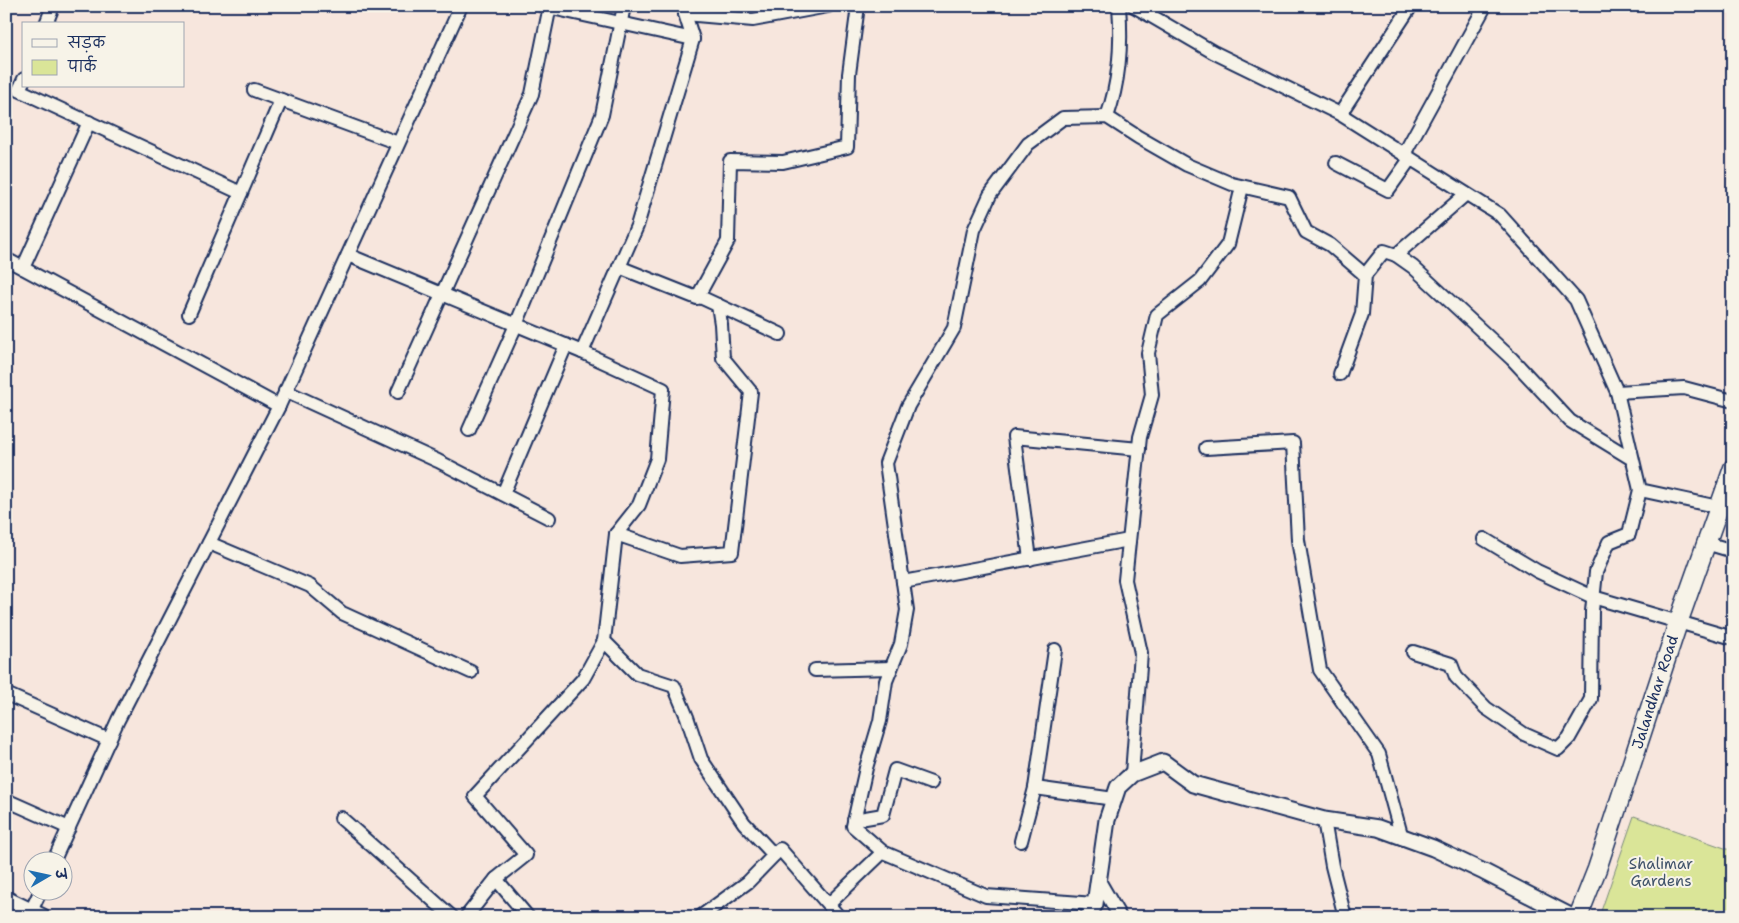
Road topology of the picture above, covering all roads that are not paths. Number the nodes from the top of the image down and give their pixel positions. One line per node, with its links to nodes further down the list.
1 (53, 6): 12 (street)
2 (461, 6): 21 (street)
3 (624, 6): 13 (street)
4 (828, 6): 10 (street)
5 (858, 6): 34 (street)
6 (1119, 6): 19 (street)
7 (1134, 6): 18 (street)
8 (1411, 6): 18 (street)
9 (548, 7): 13 (street); 33 (street)
10 (685, 10): 14 (street)
11 (1483, 10): 22 (street)
12 (47, 22)
13 (620, 23): 14 (street); 37 (street)
14 (693, 39): 30 (street)
15 (22, 83): 20 (street)
16 (254, 90): 17 (street)
17 (281, 100): 21 (street); 25 (street)
18 (1340, 114): 22 (street)
19 (1107, 118): 24 (street); 63 (street)
20 (90, 122): 25 (street); 31 (street)
21 (398, 143): 28 (street)
22 (1407, 156): 23 (street); 26 (street)
23 (1336, 163)
24 (1242, 187): 32 (street); 49 (street)
25 (242, 193): 36 (street)
26 (1466, 194): 27 (street); 44 (street)
27 (1396, 254): 32 (street); 50 (street)
28 (348, 255): 33 (street); 42 (street)
29 (6, 259): 31 (street)
30 (619, 267): 34 (street); 40 (street)
31 (23, 268): 46 (street)
32 (1364, 275): 41 (street)
33 (442, 294): 37 (street); 43 (street)
34 (698, 296): 35 (street)
35 (718, 306): 38 (street); 56 (street)
36 (189, 314)
37 (516, 325): 39 (street); 47 (street)
38 (780, 334)
39 (566, 345): 40 (street); 53 (street)
40 (582, 352): 56 (street)
41 (1340, 374)
42 (286, 391): 46 (street); 53 (street)
43 (398, 392)
44 (1617, 392): 45 (street); 50 (street)
45 (1733, 401)
46 (279, 406): 59 (street)
47 (469, 430)
48 (1206, 448): 84 (street)
49 (1139, 449): 58 (street); 62 (street)
50 (1632, 458): 52 (street)
51 (1733, 468): 54 (main road, Jalandhar Road)
52 (1640, 490): 54 (street); 64 (street)
53 (503, 494): 55 (street)
54 (1719, 507): 60 (main road, Jalandhar Road)
55 (549, 518)
56 (616, 534): 67 (street)
57 (1484, 539): 64 (street)
58 (1129, 540): 62 (street); 75 (street)
59 (209, 543): 72 (street); 74 (street)
60 (1706, 543): 61 (street); 65 (main road, Jalandhar Road)
61 (1733, 551)
62 (1030, 559): 63 (street)
63 (903, 582): 70 (street)
64 (1593, 597): 65 (street); 69 (street)
65 (1678, 623): 66 (street); 104 (main road, Jalandhar Road)
66 (1733, 638)
67 (604, 641): 88 (street); 90 (street)
68 (1055, 650): 77 (street)
69 (1413, 652)
70 (891, 668): 71 (street); 81 (street)
71 (816, 670)
72 (471, 672)
73 (6, 694): 74 (street)
74 (109, 740): 83 (street)
75 (1132, 774): 78 (street); 82 (street)
76 (930, 783): 81 (street)
77 (1035, 788): 78 (street); 85 (street)
78 (1114, 799): 89 (street)
79 (6, 800): 83 (street)
80 (341, 818): 96 (street)
81 (854, 820): 87 (street)
82 (1324, 820): 84 (street); 102 (street)
83 (69, 828): 86 (street)
84 (1402, 838): 103 (street)
85 (1020, 842)
86 (59, 850)
87 (883, 852): 93 (street); 94 (street)
88 (774, 855): 93 (street); 99 (street)
89 (1098, 879): 94 (street); 101 (street)
90 (496, 880): 97 (street); 98 (street)
91 (6, 899): 95 (street)
92 (39, 900): 95 (street)
93 (828, 904): 100 (street)
94 (1091, 911)
95 (37, 914)
96 (452, 917)
97 (466, 917)
98 (528, 917)
99 (700, 917)
100 (839, 917)
101 (1120, 917)
102 (1345, 917)
103 (1572, 917)
104 (1578, 917)

